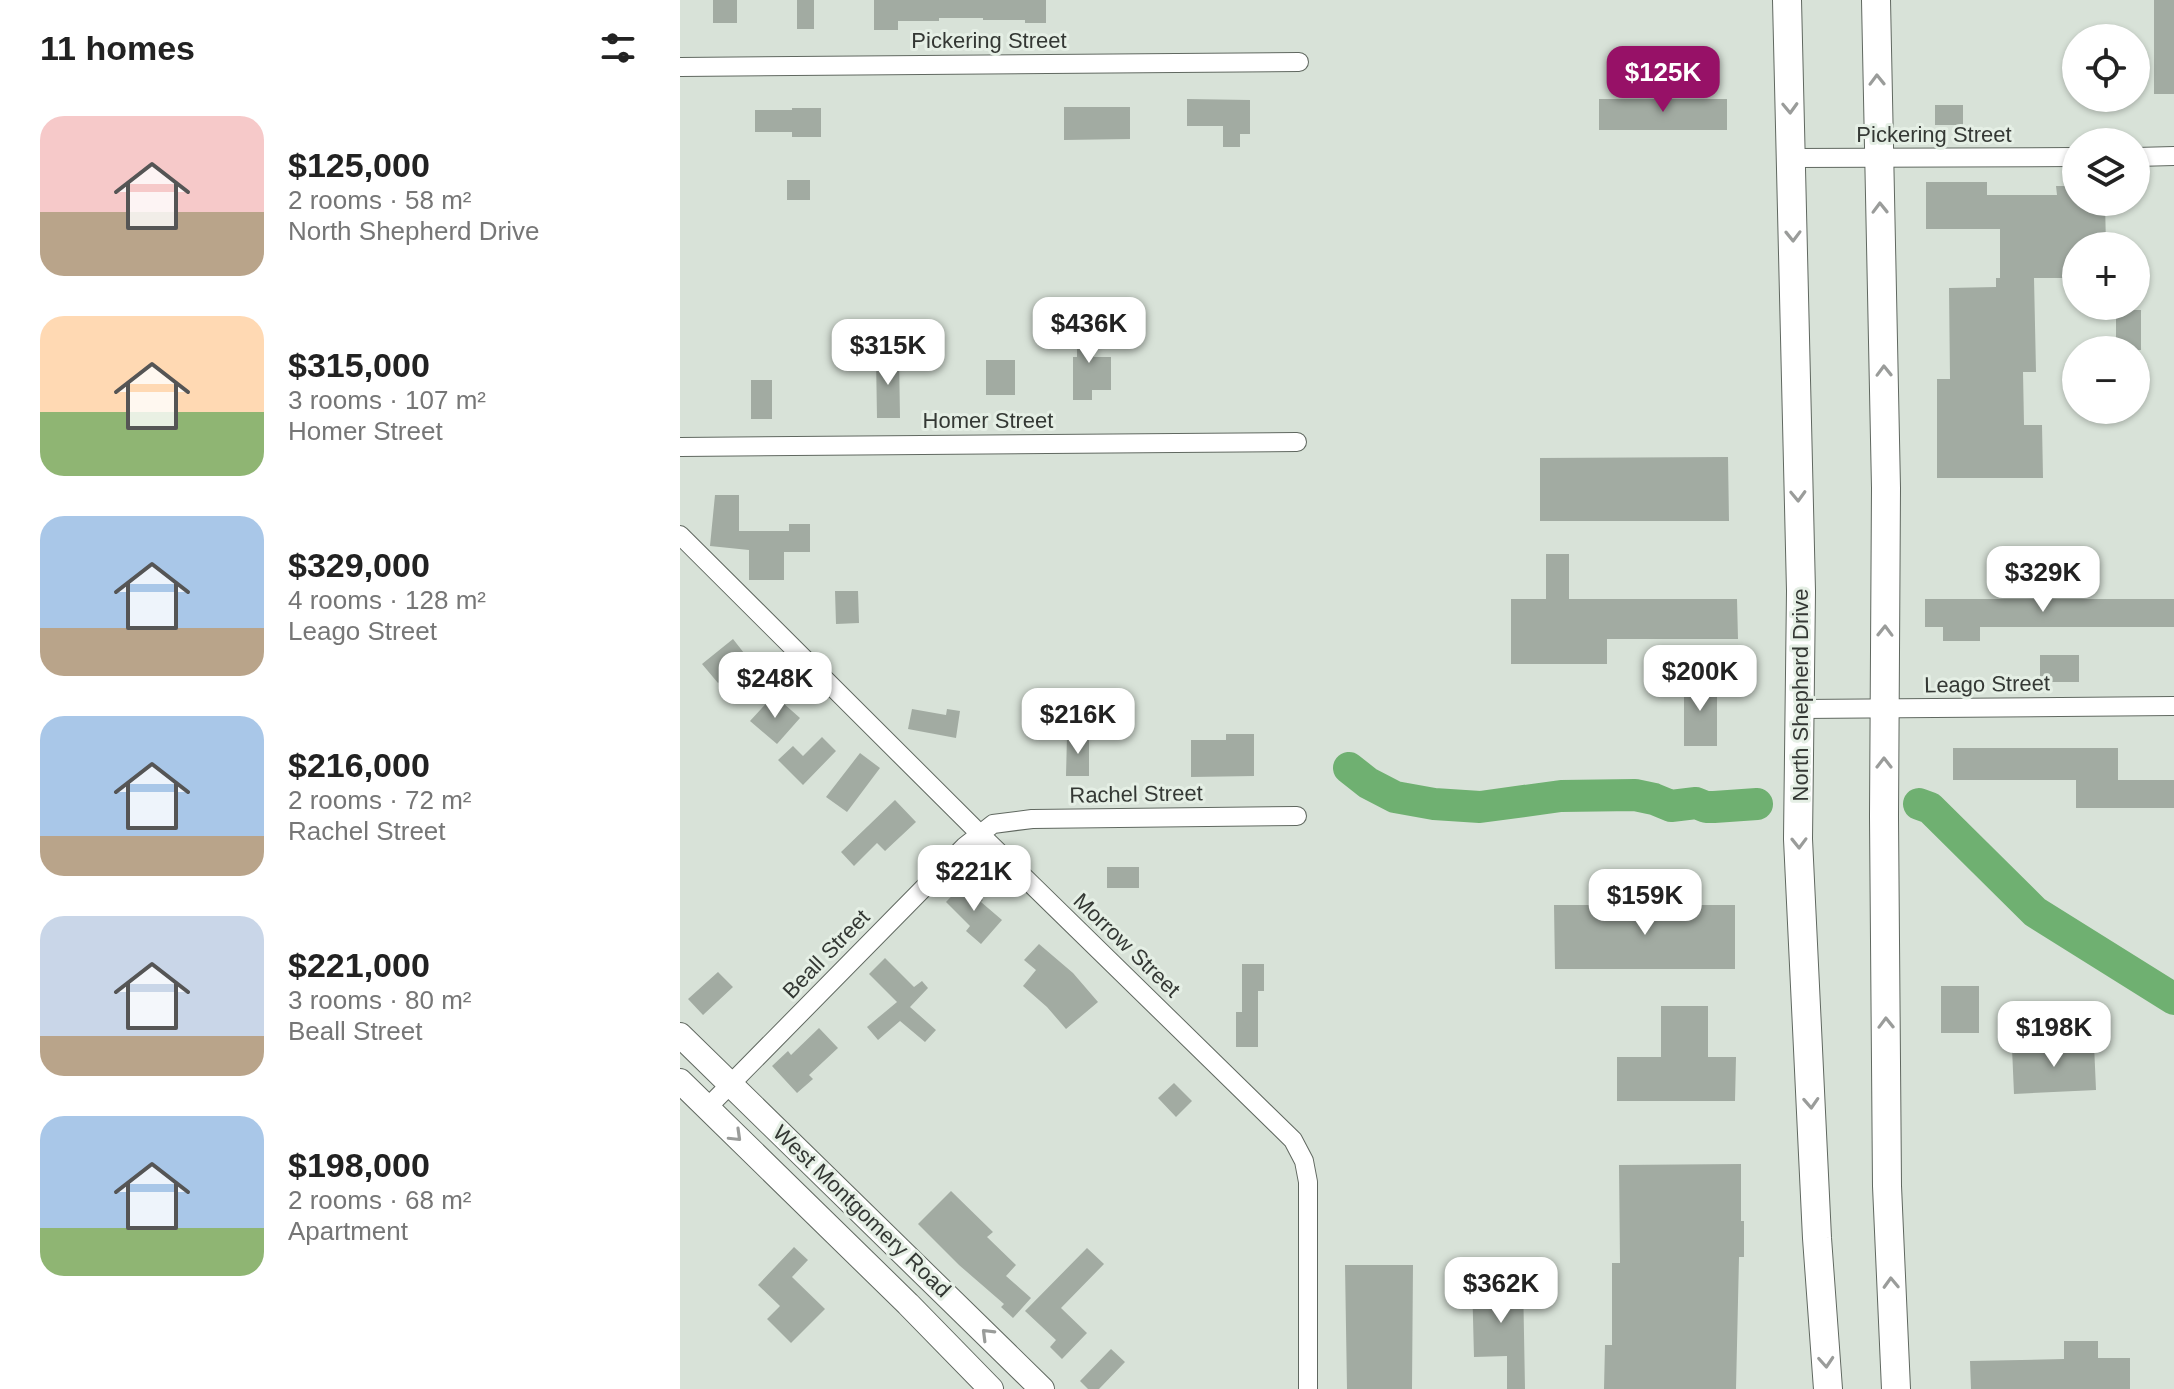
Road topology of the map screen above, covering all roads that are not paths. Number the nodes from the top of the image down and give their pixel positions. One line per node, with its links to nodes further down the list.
1 (1787, 0): 8 (main road, North Shepherd Drive, one-way to 8)
2 (1876, 0): 9 (main road, one-way to 2)
3 (1299, 62): 4 (street, Pickering Street)
4 (680, 67)
5 (2174, 156): 7 (street)
6 (2062, 157): 9 (street, Pickering Street)
7 (2150, 157)
8 (1792, 158): 9 (street, Pickering Street); 14 (main road, North Shepherd Drive, one-way to 14)
9 (1878, 158): 15 (main road, one-way to 9)
10 (1297, 442): 11 (street, Homer Street)
11 (680, 447)
12 (680, 535): 17 (street, Morrow Street)
13 (2174, 706): 15 (street, Leago Street)
14 (1801, 709): 15 (street, Leago Street); 28 (main road, North Shepherd Drive, one-way to 28)
15 (1884, 709): 29 (main road, one-way to 15)
16 (1297, 816): 17 (street, Rachel Street)
17 (979, 833): 21 (street, Beall Street); 27 (street, Morrow Street)
18 (680, 1035): 19 (main road, West Montgomery Road)
19 (701, 1055): 20 (street); 21 (main road, West Montgomery Road)
20 (680, 1079): 22 (main road, West Montgomery Road)
21 (731, 1084): 22 (street, Beall Street); 23 (main road, West Montgomery Road)
22 (707, 1108): 24 (main road, West Montgomery Road, one-way to 24)
23 (942, 1290): 24 (main road); 26 (main road, West Montgomery Road, one-way to 23)
24 (918, 1314): 25 (main road, West Montgomery Road)
25 (991, 1389)
26 (1042, 1389)
27 (1308, 1389)
28 (1828, 1389)
29 (1896, 1389)

